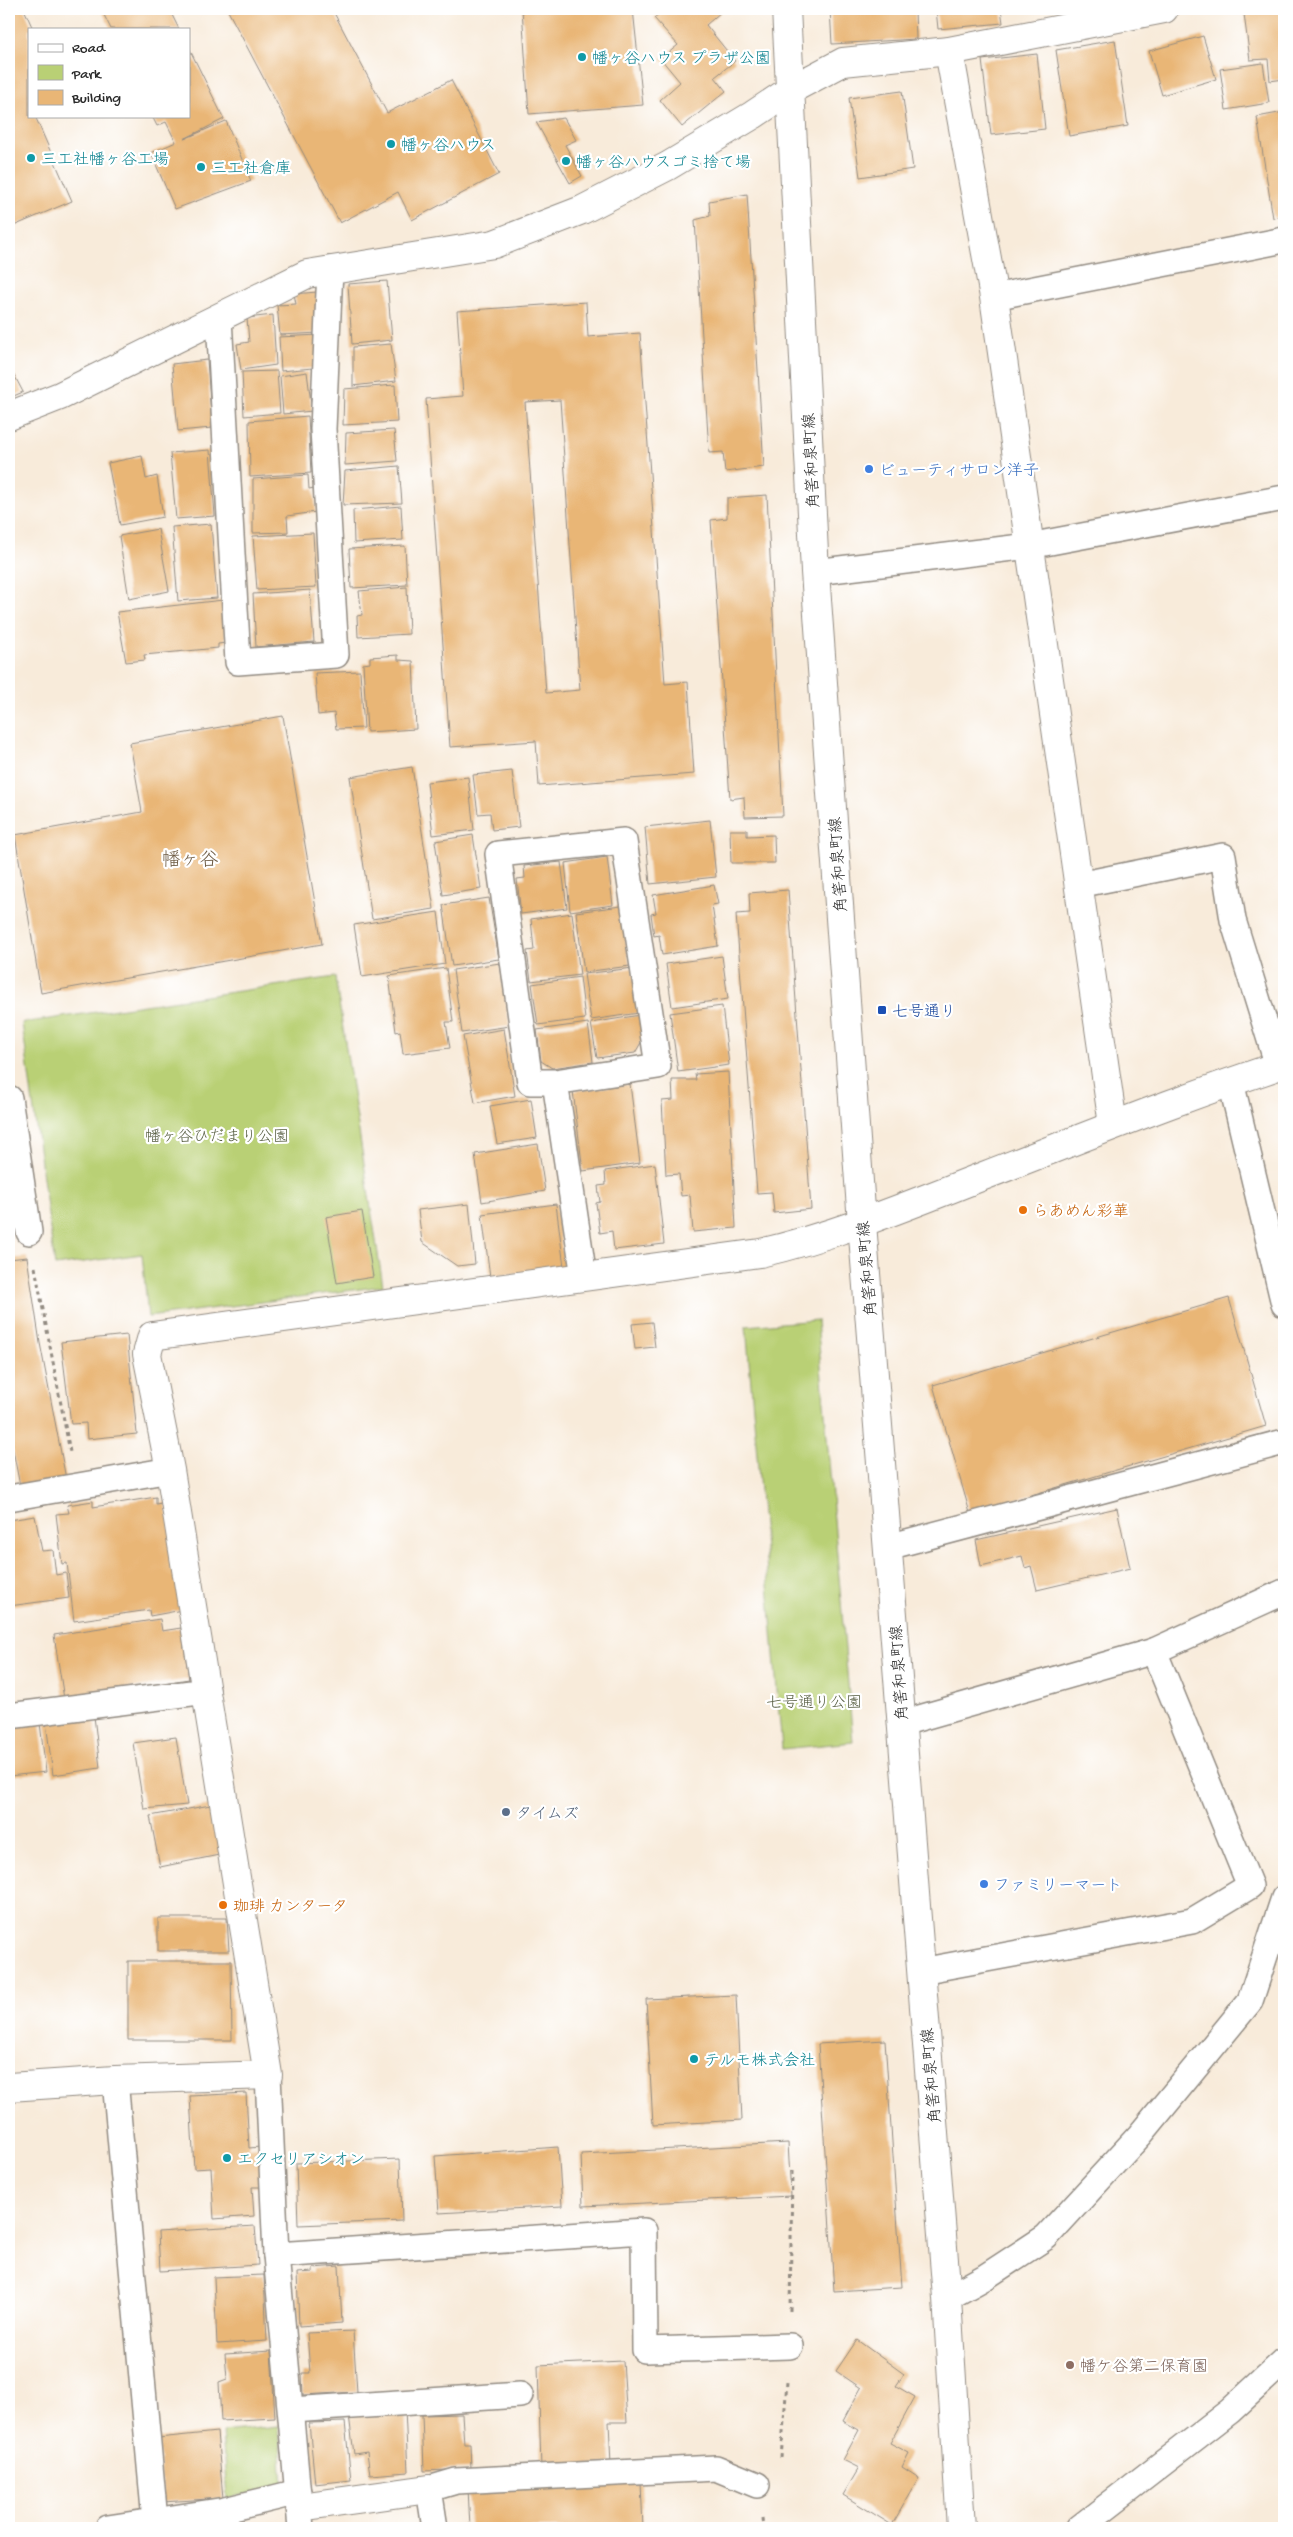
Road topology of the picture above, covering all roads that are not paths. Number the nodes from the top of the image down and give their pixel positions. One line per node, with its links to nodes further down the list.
1 (786, 9): 4 (street, 角筈和泉町線)
2 (1164, 9): 3 (street)
3 (949, 51): 4 (street); 7 (street)
4 (792, 89): 6 (street); 12 (street, 角筈和泉町線)
5 (1284, 240): 7 (lane)
6 (330, 269): 8 (street); 8 (lane)
7 (994, 297): 11 (street)
8 (220, 318): 9 (street)
9 (9, 416)
10 (1284, 498): 11 (lane)
11 (1029, 546): 12 (lane); 13 (street)
12 (815, 572): 19 (street, 角筈和泉町線)
13 (1078, 885): 14 (lane); 18 (street)
14 (1281, 1065): 16 (street)
15 (555, 1082): 15 (lane); 21 (lane)
16 (1231, 1082): 18 (street); 22 (lane)
17 (9, 1098): 20 (lane)
18 (1113, 1125): 19 (street)
19 (862, 1223): 21 (street); 26 (street, 角筈和泉町線)
20 (29, 1232)
21 (584, 1278): 24 (street)
22 (1284, 1304)
23 (1284, 1442): 26 (lane)
24 (170, 1470): 25 (lane); 29 (street)
25 (9, 1498)
26 (888, 1547): 31 (street, 角筈和泉町線)
27 (1284, 1592): 28 (lane)
28 (1154, 1651): 31 (lane); 33 (lane)
29 (207, 1691): 30 (lane); 34 (street)
30 (9, 1716)
31 (902, 1723): 33 (street, 角筈和泉町線)
32 (1284, 1898): 38 (lane)
33 (921, 1970): 38 (street, 角筈和泉町線)
34 (268, 2075): 35 (street); 37 (lane)
35 (115, 2080): 36 (street); 46 (lane)
36 (9, 2087)
37 (276, 2255): 39 (lane); 42 (lane)
38 (947, 2298): 49 (street, 角筈和泉町線)
39 (790, 2346)
40 (1284, 2361): 50 (lane)
41 (520, 2395): 42 (lane)
42 (291, 2410): 45 (lane)
43 (757, 2485): 44 (lane)
44 (429, 2489): 45 (street); 48 (lane)
45 (300, 2509): 46 (lane)
46 (155, 2521): 47 (lane)
47 (108, 2528)
48 (435, 2528)
49 (961, 2528)
50 (1079, 2528)

